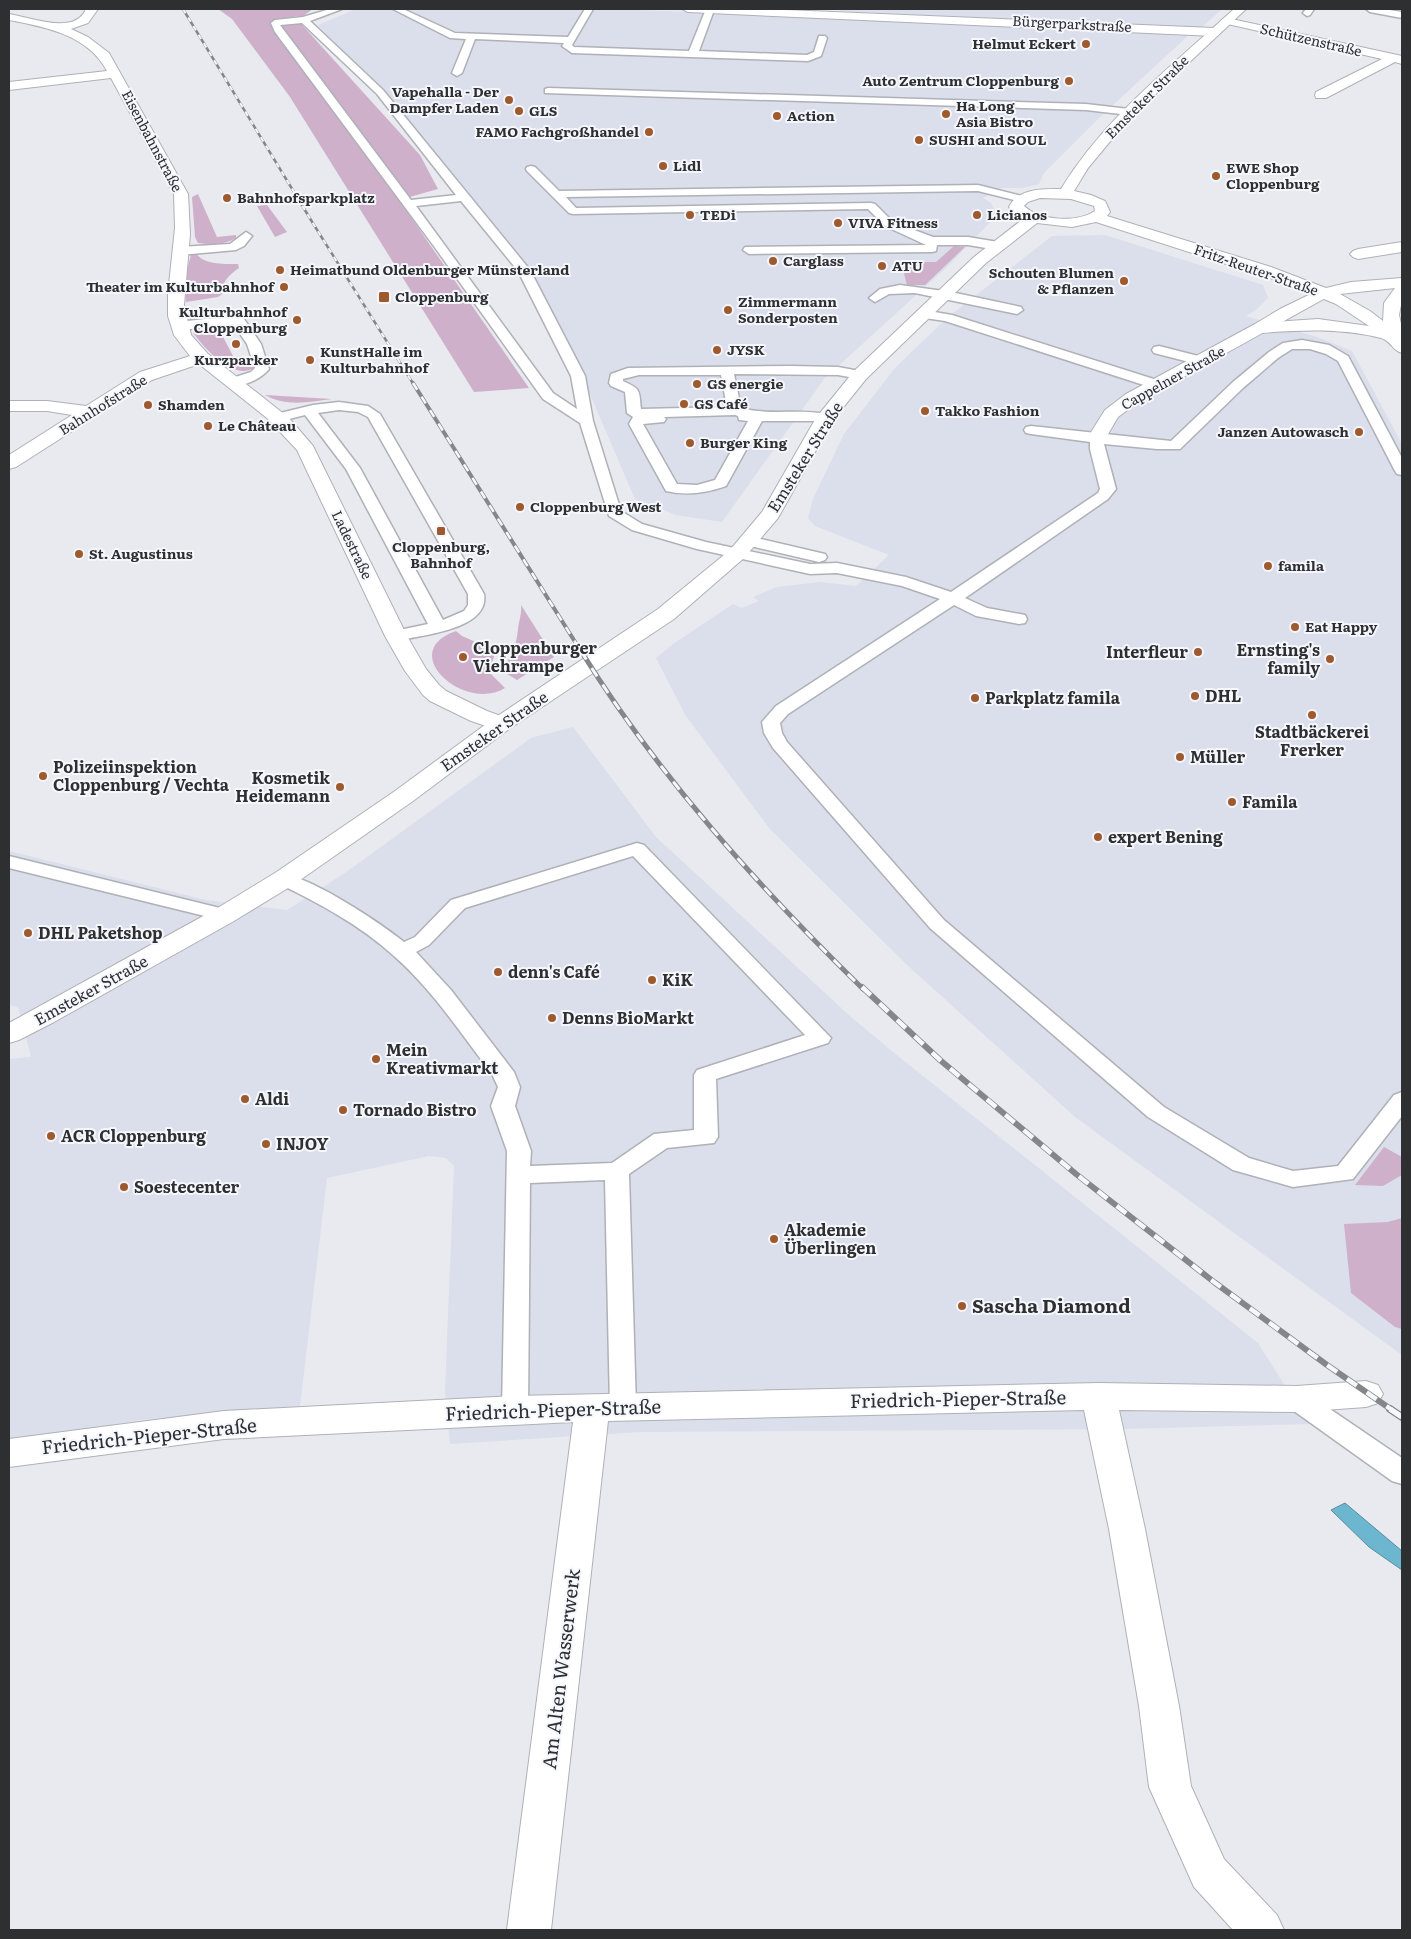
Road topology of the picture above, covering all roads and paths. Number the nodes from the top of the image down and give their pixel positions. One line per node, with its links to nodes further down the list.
1 (92, 9): 13 (street)
2 (338, 9): 11 (lane)
3 (397, 9): 15 (lane)
4 (589, 9): 17 (lane)
5 (689, 9): 8 (street, Bürgerparkstraße)
6 (1240, 9): 12 (street, Emsteker Straße)
7 (1370, 9): 9 (lane)
8 (710, 10): 14 (street, Bürgerparkstraße); 18 (lane)
9 (1402, 15)
10 (9, 17): 13 (street, Eisenbahnstraße)
11 (304, 20): 29 (lane); 31 (lane)
12 (1227, 21): 14 (street, Emsteker Straße); 19 (street, Schützenstraße)
13 (61, 28): 20 (street, Eisenbahnstraße)
14 (1214, 32): 25 (street, Emsteker Straße)
15 (472, 37): 17 (lane); 21 (lane)
16 (822, 38): 18 (lane)
17 (570, 40): 18 (lane)
18 (693, 54)
19 (1398, 59): 24 (street, Schützenstraße)
20 (116, 74): 22 (street); 39 (street, Eisenbahnstraße)
21 (457, 74)
22 (9, 86)
23 (548, 92): 25 (lane)
24 (1321, 95)
25 (1129, 112): 28 (street, Emsteker Straße)
26 (531, 169): 27 (lane)
27 (556, 194): 30 (lane); 35 (lane)
28 (1065, 194): 30 (street); 32 (street)
29 (463, 197): 31 (lane); 67 (lane)
30 (1022, 199): 33 (street)
31 (408, 204): 67 (lane)
32 (1096, 217): 33 (street); 43 (street, Fritz-Reuter-Straße)
33 (1034, 218): 36 (street, Emsteker Straße)
34 (246, 236): 39 (lane)
35 (931, 241): 36 (lane); 38 (lane)
36 (998, 246): 44 (street, Emsteker Straße)
37 (1402, 247): 40 (street)
38 (749, 250)
39 (180, 251): 48 (street, Eisenbahnstraße)
40 (1358, 254)
41 (1402, 283): 43 (street, Cappelner Straße)
42 (1402, 290): 50 (street)
43 (1323, 293): 49 (street, Cappelner Straße); 50 (street, Fritz-Reuter-Straße)
44 (943, 295): 45 (lane); 46 (lane); 47 (street, Emsteker Straße)
45 (875, 298)
46 (1017, 310)
47 (923, 314): 54 (street, Emsteker Straße); 58 (lane)
48 (179, 326): 52 (street, Eisenbahnstraße); 56 (lane)
49 (1261, 328): 50 (street); 53 (street, Cappelner Straße)
50 (1397, 342)
51 (1159, 350): 53 (lane)
52 (202, 358): 56 (street, Ladestraße); 61 (street, Bahnhofstraße)
53 (1201, 361): 58 (street, Cappelner Straße)
54 (860, 375): 55 (lane); 66 (street, Emsteker Straße)
55 (724, 378): 57 (lane); 60 (lane); 63 (lane)
56 (234, 382): 65 (street, Ladestraße)
57 (642, 385)
58 (1158, 385): 69 (street, Cappelner Straße)
59 (9, 406): 61 (street)
60 (735, 411): 63 (lane); 64 (lane)
61 (90, 412): 70 (street, Bahnhofstraße)
62 (309, 412): 65 (lane); 75 (lane); 75 (lane)
63 (716, 415): 64 (lane); 64 (lane)
64 (757, 417): 66 (lane)
65 (278, 418): 76 (street, Ladestraße)
66 (825, 418): 72 (street, Emsteker Straße)
67 (586, 420): 72 (lane)
68 (1031, 430): 69 (lane)
69 (1097, 438): 71 (lane); 73 (lane)
70 (9, 463)
71 (1402, 471)
72 (743, 548): 73 (lane); 77 (street, Emsteker Straße)
73 (952, 598): 74 (lane); 83 (lane)
74 (1018, 619)
75 (438, 626): 76 (lane)
76 (396, 636): 77 (street, Ladestraße)
77 (501, 724): 79 (street, Emsteker Straße)
78 (9, 862): 80 (lane)
79 (284, 879): 80 (street, Emsteker Straße); 81 (lane)
80 (225, 915): 82 (street, Emsteker Straße)
81 (402, 950): 84 (lane); 85 (lane)
82 (9, 1034)
83 (1402, 1100)
84 (617, 1171): 85 (lane); 89 (lane)
85 (518, 1175): 90 (lane)
86 (1366, 1394): 88 (street, Friedrich-Pieper-Straße)
87 (1099, 1396): 88 (street, Friedrich-Pieper-Straße); 89 (street, Friedrich-Pieper-Straße); 94 (street)
88 (1296, 1399): 92 (lane)
89 (608, 1407): 90 (street, Friedrich-Pieper-Straße); 93 (street, Am Alten Wasserwerk)
90 (515, 1410): 91 (street, Friedrich-Pieper-Straße)
91 (9, 1453)
92 (1402, 1473)
93 (529, 1930)
94 (1262, 1930)

